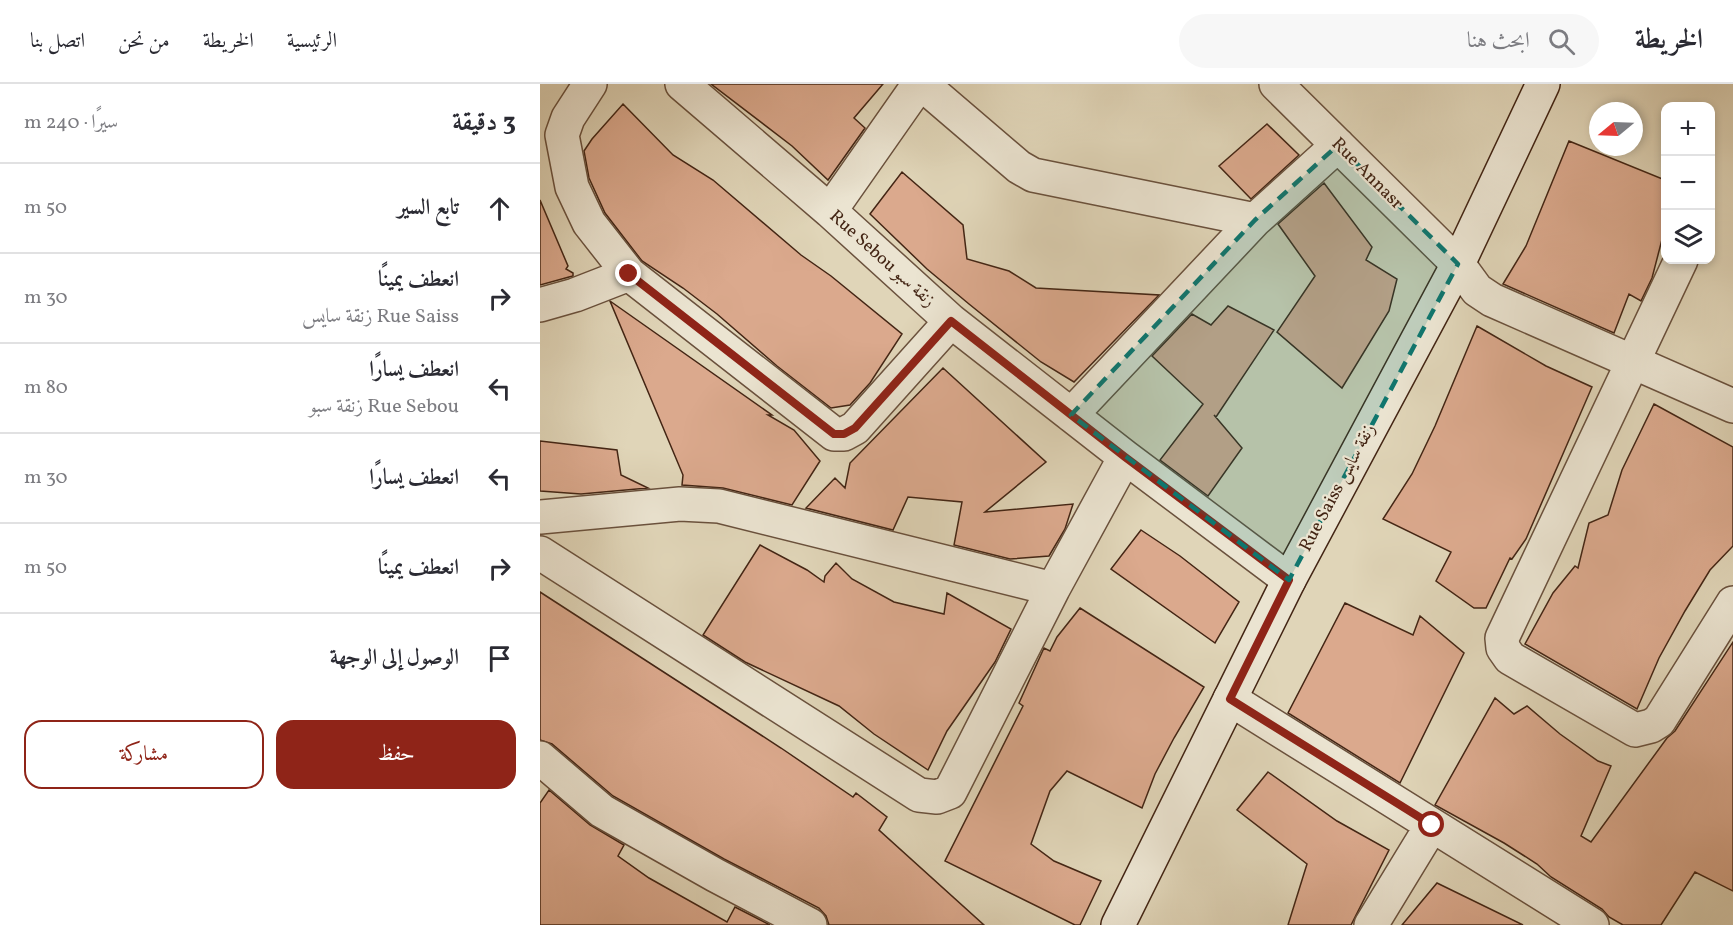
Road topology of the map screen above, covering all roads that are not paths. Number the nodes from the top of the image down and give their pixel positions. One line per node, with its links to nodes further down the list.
1 (590, 84): 11 (street)
2 (682, 84): 7 (street, Rue Sebou زنقة سبو)
3 (920, 84): 7 (street); 8 (street)
4 (1276, 84): 6 (street, Rue Annasr)
5 (1544, 84): 9 (street, Rue Saiss زنقة سايس)
6 (1338, 145): 8 (street); 9 (street, Rue Annasr)
7 (830, 211): 13 (street, Rue Sebou زنقة سبو)
8 (1255, 220): 16 (street)
9 (1458, 264): 14 (street, Rue Annasr); 20 (street, Rue Saiss زنقة سايس)
10 (1679, 264): 14 (street)
11 (629, 274): 12 (street); 13 (street)
12 (540, 305)
13 (951, 321): 16 (street, Rue Sebou زنقة سبو)
14 (1632, 362): 15 (street, Rue Annasr); 22 (street)
15 (1733, 406)
16 (1071, 415): 17 (street, Rue Sebou زنقة سبو)
17 (1125, 457): 20 (street, Rue Sebou زنقة سبو); 21 (street)
18 (540, 517): 21 (street)
19 (540, 553): 21 (street)
20 (1289, 580): 23 (street, Rue Saiss زنقة سايس)
21 (1053, 589)
22 (1733, 603)
23 (1230, 699): 25 (street); 27 (street, Rue Saiss زنقة سايس)
24 (540, 758): 26 (street)
25 (1432, 825): 28 (street); 29 (street)
26 (810, 925)
27 (1118, 925)
28 (1371, 925)
29 (1592, 925)

